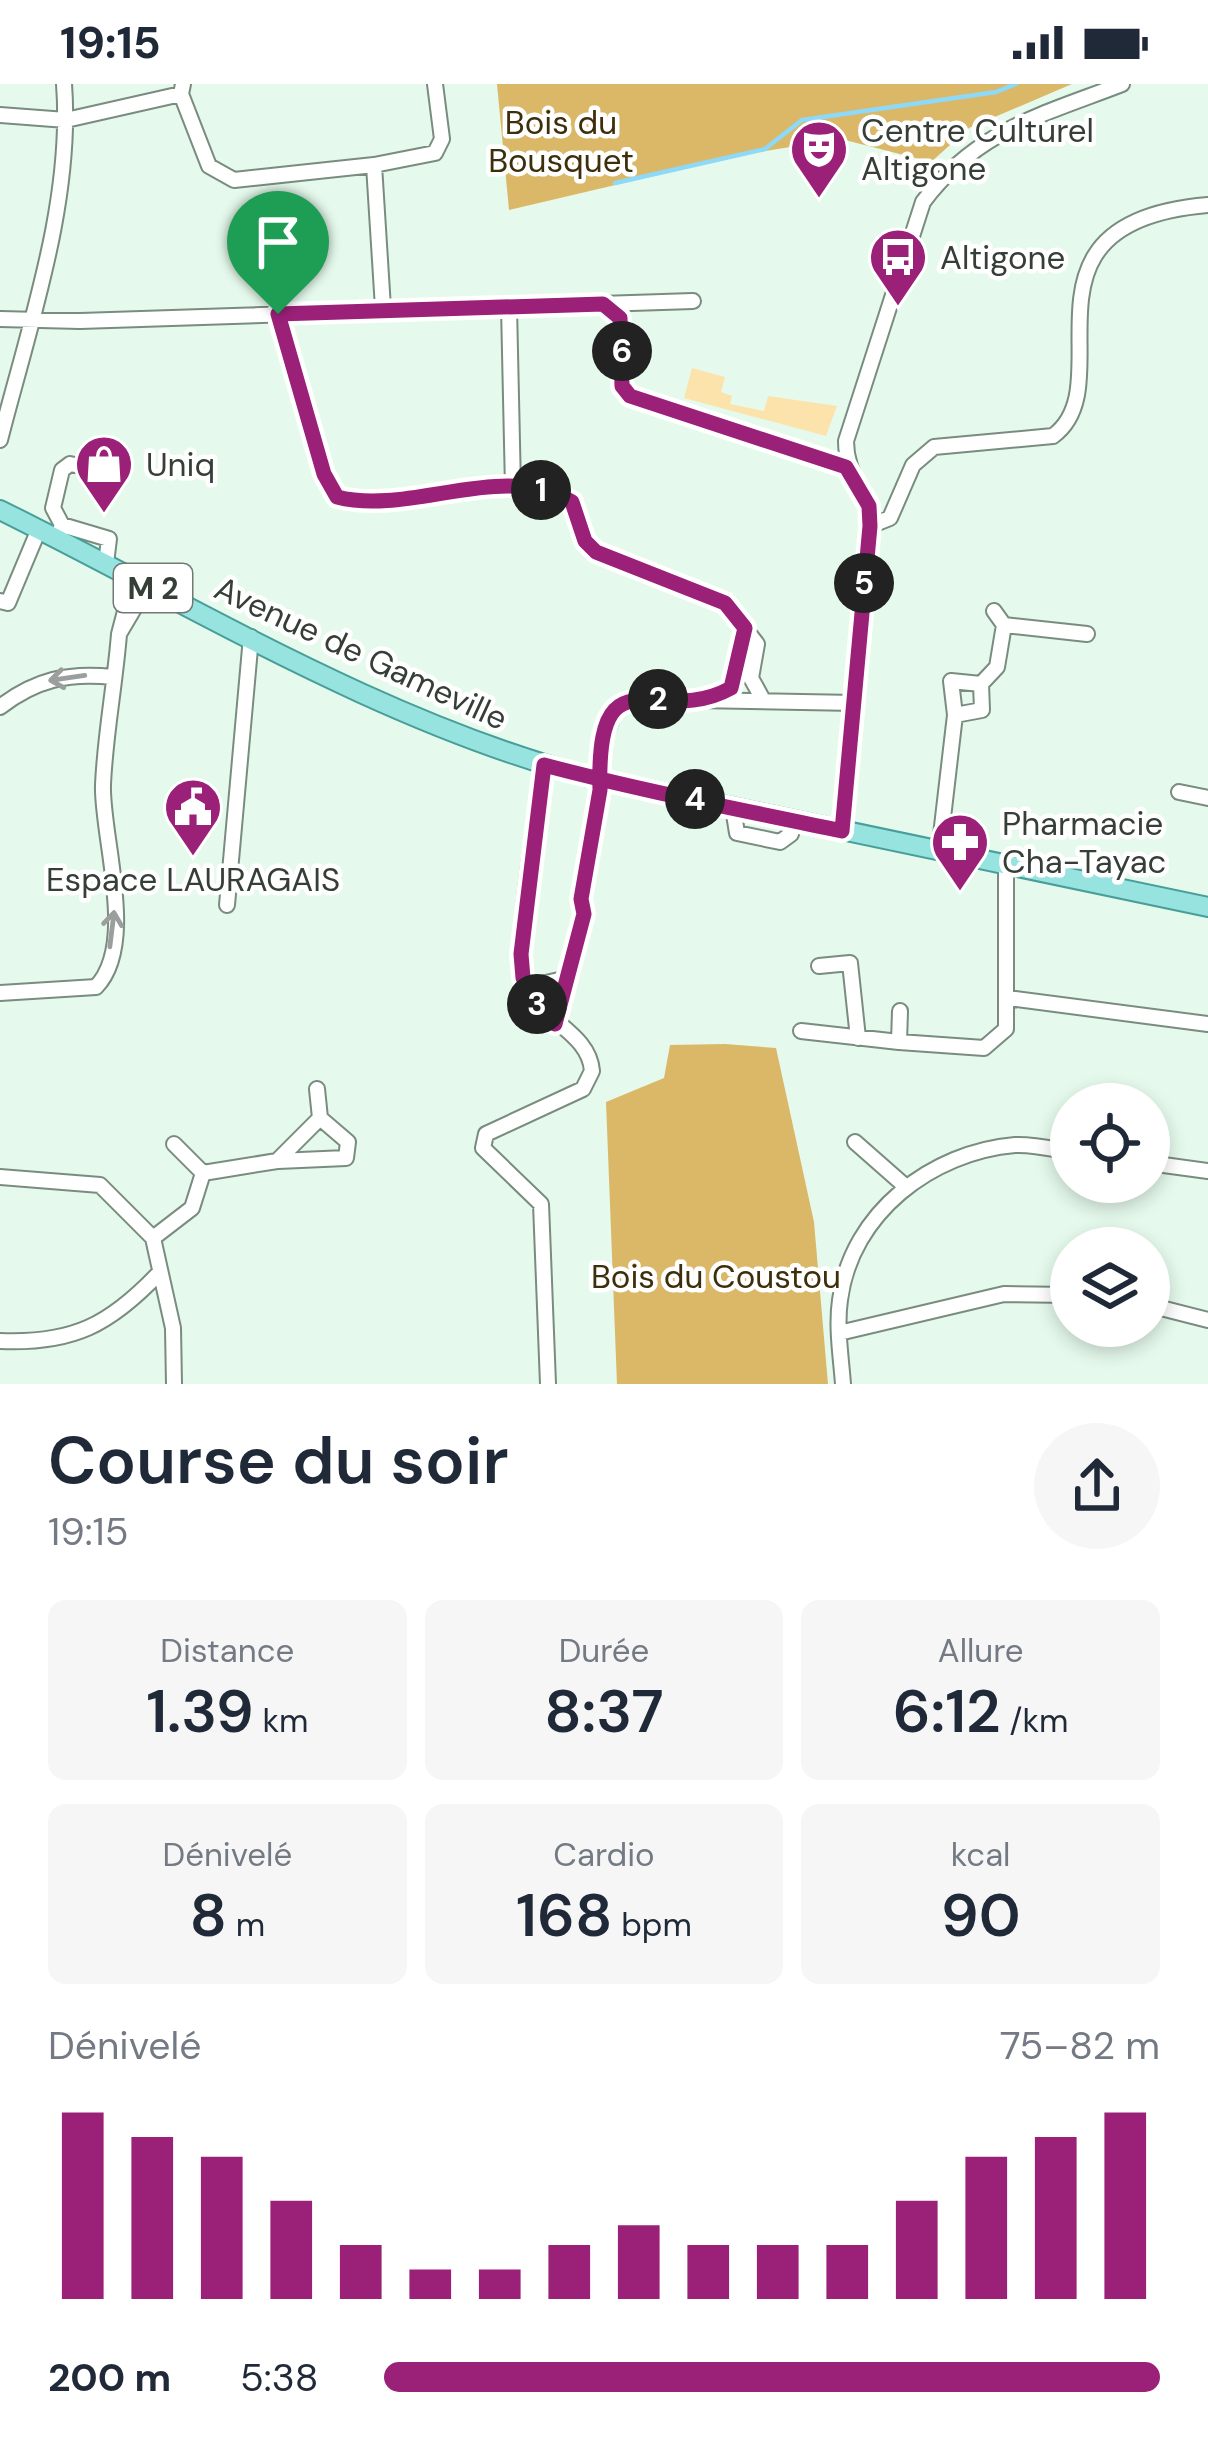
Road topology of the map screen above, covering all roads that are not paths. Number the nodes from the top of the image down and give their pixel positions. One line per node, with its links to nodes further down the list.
1 (64, 84): 6 (street)
2 (435, 84): 7 (street)
3 (1122, 84): 17 (street)
4 (182, 89): 6 (street); 7 (street)
5 (0, 115): 6 (street)
6 (67, 120): 15 (street)
7 (374, 165): 12 (street)
8 (1208, 205): 20 (street)
9 (693, 301): 11 (street)
10 (509, 307): 11 (street); 12 (street); 19 (street)
11 (613, 307): 17 (street)
12 (383, 308): 13 (street)
13 (278, 314): 15 (street); 19 (street)
14 (0, 319): 15 (street)
15 (31, 320): 16 (street)
16 (0, 440)
17 (846, 467): 21 (street)
18 (115, 473): 24 (street)
19 (513, 488): 27 (street)
20 (898, 503): 21 (street); 23 (street)
21 (869, 506): 23 (street)
22 (0, 510): 24 (main road, Avenue de Gameville / M 2)
23 (870, 526): 36 (street)
24 (53, 531): 25 (main road, Avenue de Gameville / M 2); 26 (street)
25 (141, 581): 29 (main road, Avenue de Gameville / M 2); 30 (street)
26 (0, 601)
27 (745, 628): 31 (street); 33 (street)
28 (1087, 634): 32 (street)
29 (251, 637): 39 (main road, Avenue de Gameville / M 2); 46 (street)
30 (113, 677): 37 (street, one-way to 37); 51 (street, one-way to 30)
31 (751, 678): 33 (street); 35 (street)
32 (981, 684): 38 (street); 38 (street)
33 (731, 688): 34 (street)
34 (712, 698): 35 (street); 40 (street)
35 (762, 698): 36 (street)
36 (855, 703): 43 (street)
37 (0, 707)
38 (955, 715): 44 (street)
39 (544, 765): 40 (main road, Avenue de Gameville / M 2); 50 (street)
40 (600, 779): 43 (main road, Avenue de Gameville / M 2); 49 (street)
41 (1179, 792): 42 (street)
42 (1208, 798)
43 (842, 831): 44 (main road, Avenue de Gameville / M 2)
44 (939, 851): 45 (main road, Avenue de Gameville / M 2)
45 (1006, 866): 47 (main road, Avenue de Gameville / M 2); 52 (street)
46 (226, 904)
47 (1208, 908)
48 (819, 966): 57 (street)
49 (569, 977): 50 (street); 54 (street)
50 (528, 987): 54 (street)
51 (0, 993)
52 (1008, 998): 55 (street); 58 (street)
53 (900, 1011): 58 (street)
54 (555, 1024): 78 (street)
55 (1208, 1024)
56 (801, 1031): 57 (street)
57 (859, 1038): 58 (street)
58 (899, 1042)
59 (317, 1089): 60 (street)
60 (320, 1118): 64 (street); 64 (street)
61 (855, 1142): 69 (street)
62 (174, 1144): 67 (street)
63 (1050, 1149): 69 (street)
64 (277, 1161): 67 (street)
65 (1170, 1166): 66 (street)
66 (1208, 1171)
67 (203, 1173): 70 (street)
68 (0, 1177): 70 (street)
69 (905, 1186): 75 (street)
70 (153, 1238): 71 (street)
71 (160, 1272): 76 (street); 77 (street)
72 (1050, 1295): 75 (street)
73 (1170, 1310): 74 (street)
74 (1208, 1320)
75 (839, 1334): 79 (street)
76 (0, 1341)
77 (174, 1384)
78 (548, 1384)
79 (843, 1384)

